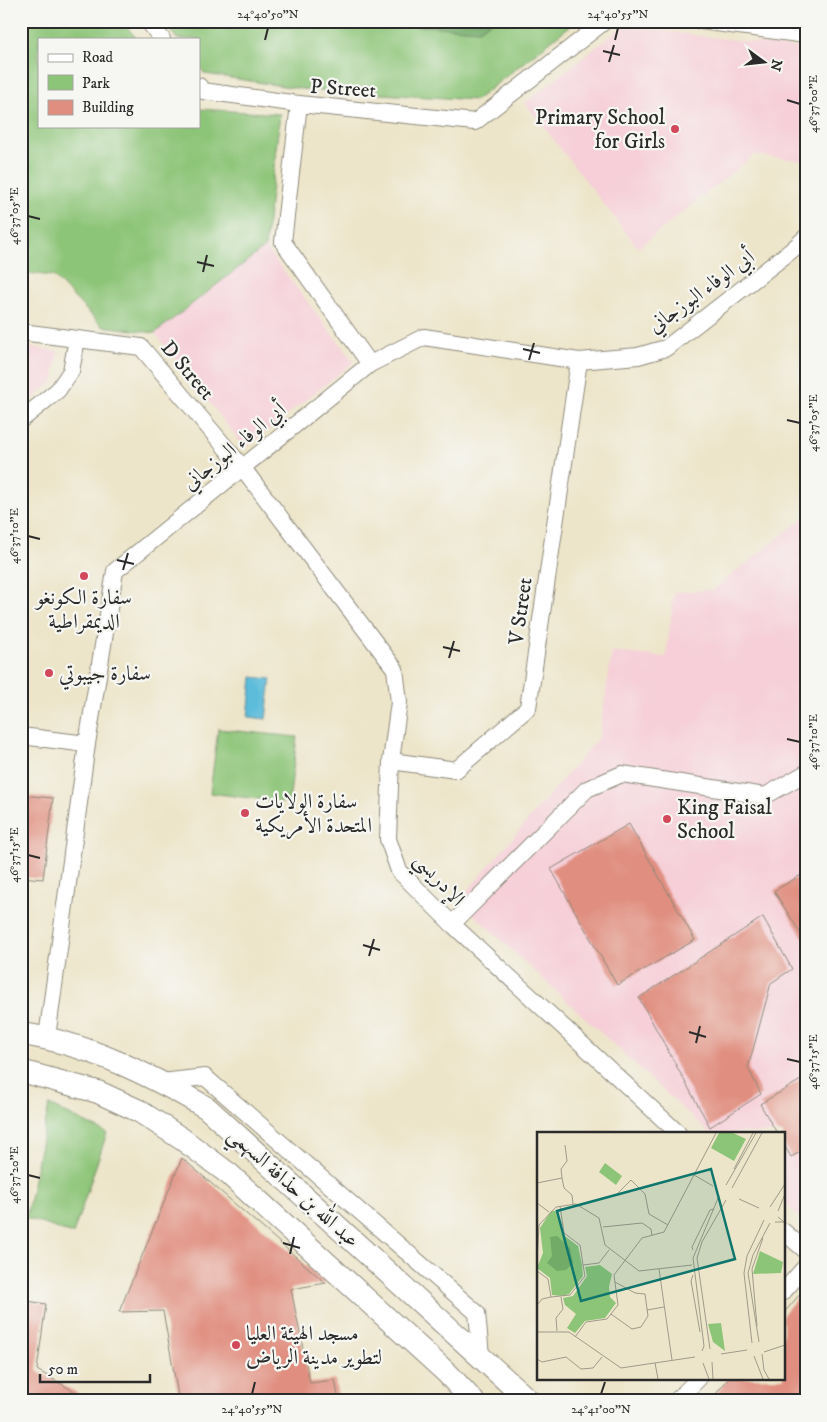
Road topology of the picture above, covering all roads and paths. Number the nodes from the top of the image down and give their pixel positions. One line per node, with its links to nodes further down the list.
1 (148, 21): 5 (street)
2 (605, 21): 7 (street, P Street)
3 (701, 21): 4 (street)
4 (806, 35)
5 (161, 38)
6 (200, 87): 7 (street)
7 (299, 104): 12 (street, P Street)
8 (806, 237): 11 (street, أبي الوفاء البوزجاني)
9 (21, 332): 10 (street, D Street)
10 (77, 340): 13 (street); 14 (street, D Street)
11 (579, 361): 12 (street, أبي الوفاء البوزجاني); 18 (street, V Street)
12 (370, 364): 14 (street, أبي الوفاء البوزجاني)
13 (21, 420)
14 (242, 467): 15 (street, D Street); 17 (street, أبي الوفاء البوزجاني)
15 (273, 507): 18 (street, الإدريسي)
16 (21, 736): 17 (street)
17 (87, 744): 22 (street, أبي الوفاء البوزجاني)
18 (391, 761): 20 (street, الإدريسي)
19 (806, 773): 20 (street)
20 (452, 924): 24 (street, الإدريسي)
21 (21, 1034): 22 (street, عبد الله بن حذافة السهمي)
22 (47, 1037): 32 (street, عبد الله بن حذافة السهمي)
23 (21, 1071): 31 (street, عبد الله بن حذافة السهمي)
24 (677, 1132)
25 (784, 1232): 26 (street)
26 (806, 1251)
27 (806, 1266): 28 (street)
28 (784, 1291)
29 (697, 1380): 30 (street)
30 (677, 1400)
31 (473, 1401)
32 (530, 1401)

